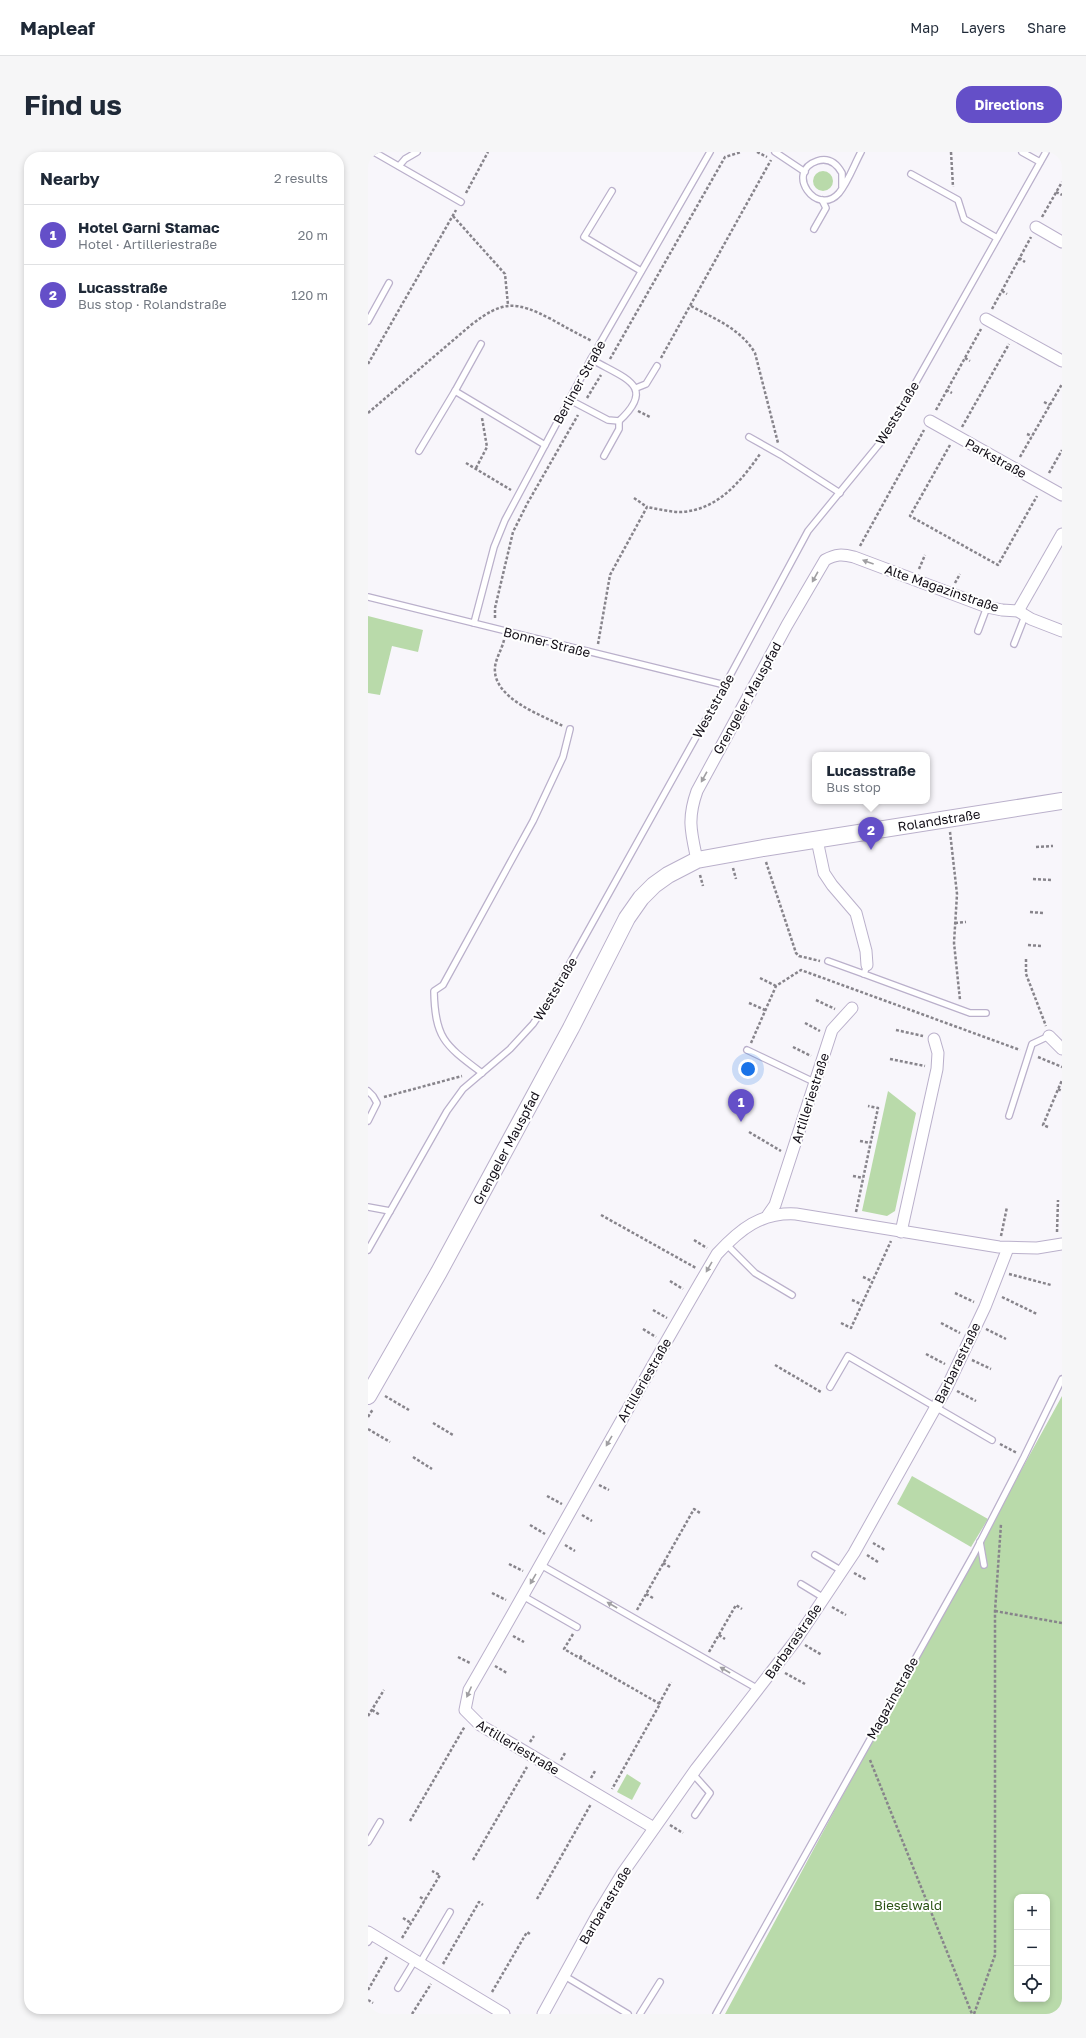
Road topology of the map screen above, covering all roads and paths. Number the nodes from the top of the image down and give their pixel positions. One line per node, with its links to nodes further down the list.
1 (374, 152): 14 (lane)
2 (417, 152): 14 (lane)
3 (488, 152): 24 (path)
4 (710, 152): 32 (lane, Berliner Straße)
5 (741, 152): 48 (path)
6 (757, 152): 12 (path)
7 (775, 152): 12 (path); 15 (lane)
8 (861, 152): 18 (lane)
9 (951, 152): 22 (path)
10 (1022, 152): 13 (lane)
11 (1046, 152): 13 (lane, Weststraße)
12 (771, 159): 37 (path)
13 (1040, 162): 28 (lane, Weststraße)
14 (399, 166): 24 (lane)
15 (805, 172): 18 (lane); 23 (lane)
16 (911, 174): 22 (lane)
17 (1062, 182): 20 (path)
18 (842, 187): 23 (lane)
19 (612, 191): 32 (lane)
20 (1056, 192): 21 (path); 26 (path)
21 (1062, 195)
22 (952, 197): 28 (lane)
23 (822, 200): 27 (lane)
24 (461, 202): 25 (path)
25 (453, 216): 36 (path); 46 (path)
26 (1036, 228): 29 (street); 30 (path)
27 (814, 229)
28 (997, 238): 81 (lane, Weststraße)
29 (1062, 242)
30 (1019, 258): 31 (path); 34 (path)
31 (1025, 262)
32 (641, 271): 43 (lane, Berliner Straße)
33 (389, 283): 39 (lane)
34 (1002, 291): 35 (path); 38 (path)
35 (1007, 294)
36 (508, 305)
37 (691, 306): 47 (path); 71 (path)
38 (986, 319): 40 (street); 42 (path)
39 (368, 321)
40 (1014, 334): 45 (street); 64 (path)
41 (481, 344): 52 (lane)
42 (964, 358): 44 (path); 51 (path)
43 (591, 360): 48 (lane); 54 (lane, Berliner Straße)
44 (970, 361)
45 (1062, 361)
46 (368, 364)
47 (656, 366): 50 (lane)
48 (605, 367): 50 (lane); 58 (path)
49 (1062, 384): 56 (path)
50 (636, 388): 59 (lane)
51 (946, 390): 53 (path); 62 (path)
52 (455, 391): 57 (lane); 70 (lane)
53 (952, 393)
54 (570, 400): 58 (lane); 67 (lane, Berliner Straße)
55 (1044, 402): 56 (path)
56 (1050, 405): 65 (path)
57 (480, 406): 67 (lane); 76 (path)
58 (582, 406): 61 (lane); 91 (path)
59 (632, 408): 60 (path); 61 (lane)
60 (650, 417)
61 (619, 421): 73 (lane)
62 (930, 421): 64 (street, Parkstraße); 72 (path)
63 (1027, 434): 65 (path)
64 (956, 436): 77 (street, Parkstraße); 78 (path)
65 (1032, 436): 77 (path)
66 (749, 437): 68 (lane)
67 (545, 445): 82 (lane, Berliner Straße)
68 (765, 446): 71 (lane); 85 (path)
69 (1062, 450): 78 (path)
70 (419, 451)
71 (781, 455): 81 (lane)
72 (910, 455): 74 (path); 79 (path)
73 (604, 456)
74 (915, 458)
75 (466, 462): 76 (path)
76 (476, 468): 82 (path)
77 (1014, 468): 78 (street, Parkstraße)
78 (1043, 485): 83 (street, Parkstraße)
79 (893, 487): 80 (path); 87 (path)
80 (897, 490)
81 (840, 492): 98 (lane, Weststraße)
82 (518, 494): 92 (lane, Berliner Straße)
83 (1062, 495)
84 (634, 498): 85 (path)
85 (648, 507): 97 (path)
86 (1062, 534): 90 (street)
87 (848, 556): 89 (street, Alte Magazinstraße, one-way to 87); 109 (street, Grengeler Mauspfad, one-way to 109)
88 (368, 597): 92 (lane, Bonner Straße)
89 (987, 607): 90 (street, Alte Magazinstraße); 93 (lane)
90 (1021, 613): 94 (street, Alte Magazinstraße); 96 (lane)
91 (499, 621)
92 (474, 623): 97 (lane, Bonner Straße)
93 (978, 631)
94 (1062, 631)
95 (504, 641): 99 (path)
96 (1014, 644)
97 (597, 654): 98 (lane, Bonner Straße)
98 (725, 685): 156 (lane, Weststraße)
99 (570, 729): 153 (lane)
100 (1062, 801): 102 (main road, Rolandstraße)
101 (949, 828): 107 (path, Rolandstraße)
102 (817, 840): 105 (main road, Rolandstraße); 131 (street)
103 (1053, 846): 104 (path)
104 (1036, 847)
105 (762, 848): 109 (main road, Rolandstraße); 120 (path)
106 (958, 857): 107 (path)
107 (953, 858): 115 (path, Rolandstraße)
108 (732, 863): 110 (path)
109 (697, 868): 113 (path); 116 (main road, Rolandstraße)
110 (736, 879)
111 (1033, 879): 112 (path)
112 (1051, 880)
113 (703, 886)
114 (962, 888): 115 (path)
115 (956, 889): 122 (path, Rolandstraße)
116 (641, 898): 210 (main road, Grengeler Mauspfad)
117 (787, 912): 120 (path)
118 (1030, 912): 119 (path)
119 (1043, 913)
120 (782, 914): 124 (path)
121 (966, 922): 122 (path)
122 (955, 923): 130 (path, Rolandstraße)
123 (796, 939): 124 (path)
124 (791, 940): 128 (path)
125 (1028, 945): 126 (path)
126 (1041, 946)
127 (1026, 959): 145 (path)
128 (828, 961): 131 (lane)
129 (962, 961): 130 (path)
130 (956, 962): 135 (path, Rolandstraße)
131 (865, 969): 138 (lane)
132 (760, 978): 133 (path)
133 (776, 986): 139 (path); 150 (path)
134 (966, 993): 135 (path)
135 (960, 994): 138 (path, Rolandstraße)
136 (816, 1000): 140 (path)
137 (749, 1003): 139 (path)
138 (958, 1008): 141 (lane)
139 (765, 1010): 149 (path)
140 (849, 1011): 144 (street, Artilleriestraße)
141 (986, 1012)
142 (804, 1023): 144 (path)
143 (896, 1030): 146 (path)
144 (830, 1036): 152 (street, Artilleriestraße)
145 (1049, 1036): 148 (street); 150 (lane)
146 (934, 1039): 155 (street)
147 (793, 1048): 152 (path)
148 (1062, 1049)
149 (747, 1050): 158 (lane)
150 (1029, 1053): 154 (path); 164 (lane)
151 (890, 1058): 155 (path)
152 (822, 1061): 158 (street, Artilleriestraße)
153 (473, 1066): 156 (lane); 162 (path)
154 (1062, 1067)
155 (937, 1069): 180 (street)
156 (482, 1073): 176 (lane, Weststraße)
157 (1062, 1080): 159 (path)
158 (814, 1082): 170 (street, Artilleriestraße)
159 (1058, 1089): 161 (path); 166 (path)
160 (368, 1091): 162 (lane)
161 (1062, 1091)
162 (376, 1101): 165 (lane)
163 (868, 1106): 169 (path)
164 (1009, 1116)
165 (368, 1121)
166 (1048, 1127)
167 (749, 1132): 170 (path)
168 (860, 1141): 169 (path)
169 (870, 1143): 172 (path)
170 (790, 1156): 178 (street, Artilleriestraße)
171 (852, 1176): 172 (path)
172 (863, 1178): 179 (path)
173 (1058, 1200): 182 (path)
174 (368, 1207): 176 (lane)
175 (1007, 1207): 183 (path)
176 (390, 1211): 184 (lane, Weststraße)
177 (601, 1215): 186 (path)
178 (768, 1215): 179 (street, Artilleriestraße); 181 (street, Artilleriestraße)
179 (853, 1223): 180 (street, Artilleriestraße)
180 (898, 1232): 183 (street, Artilleriestraße); 188 (path)
181 (726, 1244): 186 (street, Artilleriestraße, one-way to 186); 192 (lane)
182 (1059, 1244): 183 (street, Artilleriestraße)
183 (1004, 1248): 185 (street, Barbarastraße)
184 (368, 1250)
185 (998, 1270): 189 (path); 190 (street, Barbarastraße)
186 (705, 1273): 225 (street, Artilleriestraße, one-way to 225)
187 (863, 1276): 188 (path)
188 (872, 1281): 194 (path)
189 (1052, 1285)
190 (991, 1292): 195 (street, Barbarastraße); 196 (path)
191 (955, 1293): 195 (path)
192 (792, 1295)
193 (852, 1300): 194 (path)
194 (862, 1304): 197 (path)
195 (984, 1307): 199 (street, Barbarastraße)
196 (1037, 1314)
197 (841, 1323)
198 (940, 1323): 200 (path)
199 (976, 1324): 200 (street, Barbarastraße); 201 (path)
200 (970, 1338): 203 (street, Barbarastraße)
201 (1006, 1338)
202 (926, 1354): 205 (path)
203 (962, 1355): 205 (street, Barbarastraße); 206 (path)
204 (775, 1365): 209 (path)
205 (955, 1368): 208 (street, Barbarastraße)
206 (991, 1369)
207 (1062, 1379): 221 (lane, Magazinstraße)
208 (947, 1386): 211 (path); 212 (street, Barbarastraße)
209 (830, 1387): 212 (lane)
210 (374, 1399): 213 (path); 214 (path)
211 (976, 1401)
212 (936, 1408): 218 (lane); 235 (street, Barbarastraße)
213 (409, 1410)
214 (368, 1417)
215 (432, 1423): 217 (path)
216 (368, 1429): 219 (path)
217 (453, 1435)
218 (992, 1440): 221 (path)
219 (390, 1442)
220 (412, 1457): 222 (path)
221 (1024, 1458): 224 (lane, Magazinstraße)
222 (432, 1469)
223 (547, 1496): 225 (path)
224 (1002, 1498): 229 (lane, Magazinstraße); 242 (path)
225 (571, 1509): 228 (street, Artilleriestraße)
226 (700, 1513): 231 (path)
227 (530, 1525): 228 (path)
228 (555, 1539): 232 (street, Artilleriestraße)
229 (980, 1542): 233 (lane); 270 (lane, Magazinstraße)
230 (815, 1555): 235 (lane)
231 (663, 1563): 234 (path); 237 (path)
232 (541, 1565): 238 (street, Artilleriestraße, one-way to 238); 243 (lane, one-way to 232)
233 (984, 1565)
234 (670, 1567)
235 (842, 1571): 240 (street, Barbarastraße)
236 (801, 1584): 240 (lane)
237 (646, 1594): 239 (path); 243 (path)
238 (523, 1596): 245 (lane); 267 (street, Artilleriestraße, one-way to 267)
239 (653, 1598)
240 (824, 1598): 248 (street, Barbarastraße)
241 (742, 1609): 246 (path)
242 (995, 1611): 244 (path); 311 (path)
243 (633, 1617): 252 (lane)
244 (1062, 1623)
245 (577, 1627): 251 (path)
246 (719, 1635): 247 (path); 252 (path)
247 (725, 1639)
248 (796, 1640): 250 (path); 253 (street, Barbarastraße)
249 (582, 1654): 251 (path)
250 (822, 1655)
251 (580, 1658): 255 (path)
252 (705, 1659): 260 (lane, one-way to 252)
253 (775, 1667): 257 (path); 260 (street, Barbarastraße)
254 (613, 1673): 255 (path)
255 (611, 1676): 261 (path)
256 (671, 1682): 262 (path)
257 (805, 1684)
258 (384, 1690): 263 (path)
259 (644, 1690): 261 (path)
260 (758, 1690): 273 (street, Barbarastraße)
261 (642, 1694): 262 (path)
262 (658, 1704): 266 (path)
263 (372, 1710): 264 (path); 265 (path)
264 (380, 1714)
265 (368, 1716)
266 (653, 1716): 268 (path); 269 (path)
267 (470, 1717): 272 (street, Artilleriestraße); 276 (path)
268 (658, 1719)
269 (636, 1746): 271 (path); 274 (path)
270 (864, 1747): 310 (lane, Magazinstraße); 311 (path)
271 (641, 1749)
272 (533, 1756): 274 (street, Artilleriestraße); 280 (path)
273 (693, 1774): 275 (lane); 278 (street, Barbarastraße)
274 (601, 1797): 278 (street, Artilleriestraße); 283 (path)
275 (695, 1816)
276 (410, 1821)
277 (380, 1822): 279 (lane)
278 (654, 1828): 298 (street, Barbarastraße)
279 (368, 1842)
280 (473, 1860)
281 (432, 1871): 284 (path)
282 (420, 1897): 284 (path)
283 (537, 1899)
284 (425, 1900): 288 (path)
285 (484, 1905): 289 (path)
286 (450, 1912): 295 (lane)
287 (403, 1918): 288 (path)
288 (411, 1923): 293 (path)
289 (462, 1932): 290 (path); 297 (path)
290 (466, 1934)
291 (531, 1935): 294 (path)
292 (370, 1936): 293 (street)
293 (394, 1948): 295 (street); 301 (path)
294 (510, 1961): 296 (path); 304 (path)
295 (417, 1962): 297 (street); 300 (lane)
296 (513, 1963)
297 (437, 1974): 304 (street); 305 (path)
298 (563, 1975): 307 (street, Barbarastraße); 308 (lane)
299 (660, 1982): 309 (lane)
300 (398, 1988)
301 (368, 1990)
302 (368, 2000): 303 (path)
303 (373, 2003)
304 (485, 2003): 306 (street)
305 (412, 2014)
306 (504, 2014)
307 (543, 2014)
308 (628, 2014)
309 (640, 2014)
310 (716, 2014)
311 (973, 2014)

